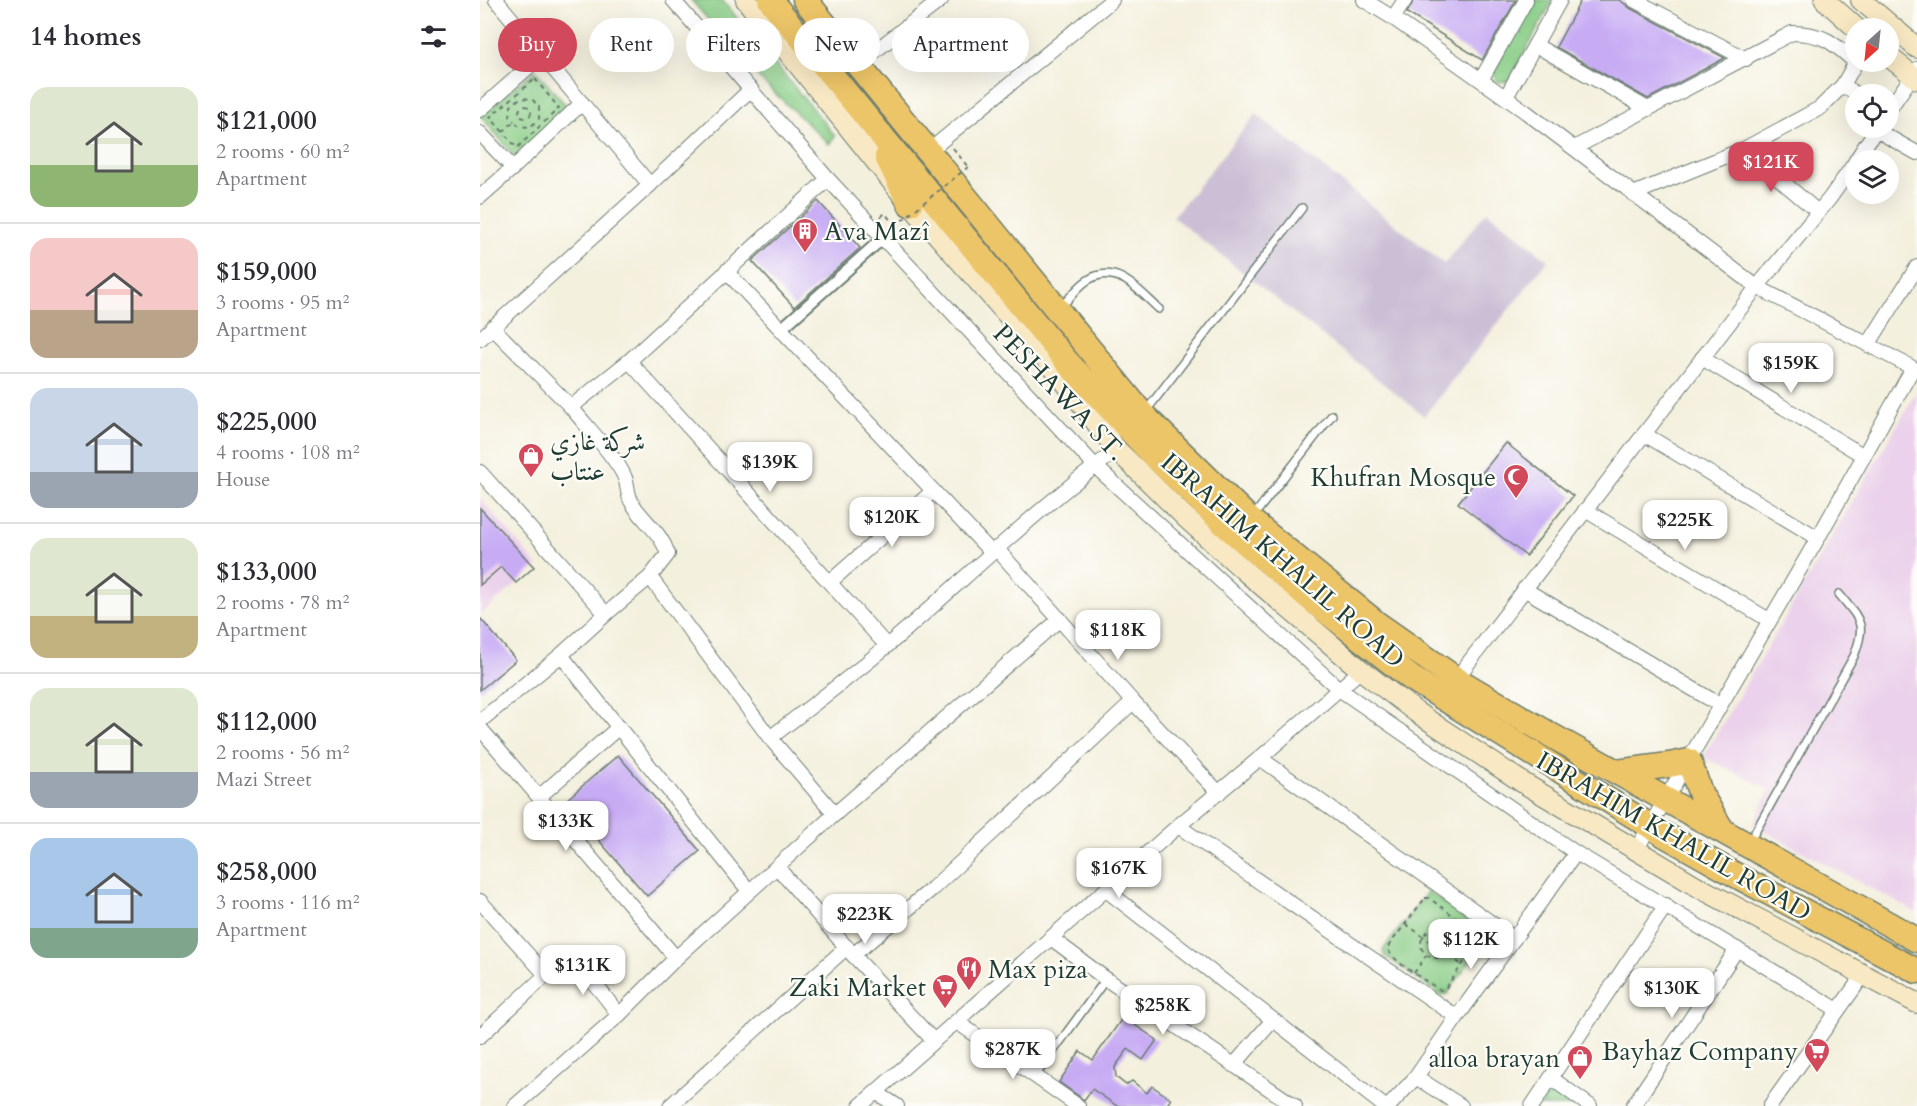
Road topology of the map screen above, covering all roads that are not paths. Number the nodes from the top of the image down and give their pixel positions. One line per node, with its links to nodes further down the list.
1 (496, 0): 15 (street)
2 (673, 0): 32 (street, PESHAWA ST.)
3 (746, 0): 51 (main road, IBRAHIM KHALIL ROAD)
4 (770, 0): 38 (highway, IBRAHIM KHALIL ROAD)
5 (941, 0): 20 (street)
6 (1112, 0): 43 (street)
7 (1364, 0): 17 (street)
8 (1404, 0): 17 (street)
9 (1526, 0): 30 (street)
10 (1560, 0): 19 (street)
11 (1634, 0): 23 (street)
12 (1825, 0): 18 (main road)
13 (1861, 0): 21 (main road)
14 (816, 4): 16 (highway, IBRAHIM KHALIL ROAD)
15 (511, 18)
16 (826, 18)
17 (1392, 18): 30 (street)
18 (1845, 18)
19 (1535, 45): 34 (street); 36 (street)
20 (880, 48)
21 (1917, 48)
22 (1845, 53): 23 (street)
23 (1746, 59): 36 (street)
24 (1899, 64): 29 (main road)
25 (523, 72): 37 (street)
26 (556, 72): 35 (street)
27 (864, 72): 43 (highway, IBRAHIM KHALIL ROAD)
28 (1850, 72): 31 (street)
29 (1915, 75): 33 (street)
30 (1482, 80): 34 (street)
31 (1843, 85): 42 (street)
32 (751, 89): 47 (street, PESHAWA ST.); 48 (street)
33 (1899, 96)
34 (1506, 97): 41 (street)
35 (582, 103): 45 (street); 48 (street)
36 (1648, 109): 41 (street)
37 (480, 110)
38 (861, 111): 51 (highway); 106 (highway, IBRAHIM KHALIL ROAD)
39 (480, 133): 45 (street)
40 (1891, 138): 44 (street)
41 (1574, 148): 49 (street)
42 (1744, 149): 49 (street); 53 (street)
43 (929, 151): 59 (highway, IBRAHIM KHALIL ROAD)
44 (1917, 153)
45 (513, 168): 50 (street)
46 (1845, 176): 53 (street)
47 (828, 179): 54 (street, PESHAWA ST.); 56 (street)
48 (650, 185): 60 (street)
49 (1633, 194): 57 (street)
50 (480, 198)
51 (910, 204): 71 (main road, IBRAHIM KHALIL ROAD)
52 (1302, 208): 68 (lane)
53 (1818, 212): 57 (street)
54 (883, 238): 61 (street); 73 (street, PESHAWA ST.)
55 (1917, 267): 63 (street)
56 (726, 271): 61 (street); 65 (street)
57 (1757, 287): 63 (street); 64 (street)
58 (1160, 309): 59 (lane)
59 (1058, 311): 68 (highway, IBRAHIM KHALIL ROAD)
60 (492, 327): 62 (street); 67 (street)
61 (782, 329): 75 (street)
62 (480, 339)
63 (1868, 345): 66 (street)
64 (1702, 358): 70 (street); 72 (street)
65 (629, 361): 67 (street); 81 (street)
66 (1915, 369): 72 (street)
67 (571, 407): 80 (street)
68 (1143, 415): 77 (highway, IBRAHIM KHALIL ROAD)
69 (1332, 415): 77 (lane)
70 (1644, 434): 76 (street); 78 (street)
71 (1117, 450): 73 (street); 89 (main road, IBRAHIM KHALIL ROAD)
72 (1864, 456): 78 (street)
73 (1095, 466): 79 (street); 91 (street, PESHAWA ST.)
74 (480, 472): 84 (street)
75 (933, 491): 79 (street); 81 (street)
76 (1585, 510): 82 (street); 86 (street)
77 (1250, 520): 90 (highway, IBRAHIM KHALIL ROAD)
78 (1818, 538): 86 (street)
79 (994, 550): 85 (street); 87 (street)
80 (650, 577): 84 (street); 97 (street)
81 (830, 582): 87 (street)
82 (1524, 589): 90 (street); 93 (street)
83 (1839, 594): 108 (lane)
84 (606, 614): 88 (street)
85 (1060, 619): 92 (street); 104 (street)
86 (1769, 620): 93 (street)
87 (887, 646): 97 (street)
88 (561, 656): 94 (street); 95 (street)
89 (1361, 670): 91 (street); 109 (main road, IBRAHIM KHALIL ROAD)
90 (1456, 679): 100 (highway, IBRAHIM KHALIL ROAD)
91 (1339, 689): 98 (street); 110 (street, PESHAWA ST.)
92 (1133, 702): 101 (street); 120 (street)
93 (1720, 705): 99 (street)
94 (480, 721)
95 (619, 727): 102 (street); 113 (street)
96 (480, 728): 102 (street)
97 (770, 738): 104 (street)
98 (1260, 758): 101 (street); 117 (street)
99 (1689, 761): 100 (highway); 103 (street); 107 (highway)
100 (1617, 772): 103 (highway, IBRAHIM KHALIL ROAD)
101 (1219, 793): 105 (street)
102 (540, 796): 121 (street)
103 (1665, 800): 106 (street); 107 (highway, IBRAHIM KHALIL ROAD)
104 (835, 814): 111 (street)
105 (1178, 826): 112 (street); 129 (street)
106 (1650, 826): 109 (street); 122 (highway, IBRAHIM KHALIL ROAD)
107 (1723, 832): 108 (highway, IBRAHIM KHALIL ROAD)
108 (1748, 846): 118 (highway, IBRAHIM KHALIL ROAD)
109 (1636, 850): 123 (main road, IBRAHIM KHALIL ROAD)
110 (1576, 853): 115 (street, PESHAWA ST.); 117 (street)
111 (777, 867): 113 (street); 120 (street)
112 (1106, 890): 116 (street); 130 (street)
113 (749, 891): 121 (street)
114 (480, 901): 124 (street)
115 (1666, 906): 119 (street, PESHAWA ST.); 137 (street)
116 (1051, 938): 125 (street); 131 (street)
117 (1514, 939): 129 (street)
118 (1917, 940)
119 (1737, 949): 127 (street, PESHAWA ST.); 150 (street)
120 (850, 951): 133 (street); 140 (street)
121 (676, 958): 128 (street)
122 (1917, 971)
123 (1864, 974): 126 (main road, IBRAHIM KHALIL ROAD); 127 (street)
124 (546, 975): 128 (street); 132 (street)
125 (1106, 979): 134 (street); 135 (lane)
126 (1917, 1003)
127 (1838, 1010): 151 (street)
128 (619, 1015): 139 (street)
129 (1457, 1017): 136 (street)
130 (1274, 1020): 134 (street); 145 (street)
131 (948, 1028): 133 (street); 135 (street)
132 (480, 1036)
133 (934, 1041): 138 (street)
134 (1234, 1065): 144 (street)
135 (1035, 1076): 143 (street)
136 (1416, 1077): 146 (street); 147 (street)
137 (1551, 1078): 148 (street); 149 (street)
138 (877, 1093): 141 (street); 142 (street)
139 (515, 1106)
140 (670, 1106)
141 (860, 1106)
142 (897, 1106)
143 (1078, 1106)
144 (1295, 1106)
145 (1384, 1106)
146 (1389, 1106)
147 (1461, 1106)
148 (1532, 1106)
149 (1590, 1106)
150 (1633, 1106)
151 (1770, 1106)

